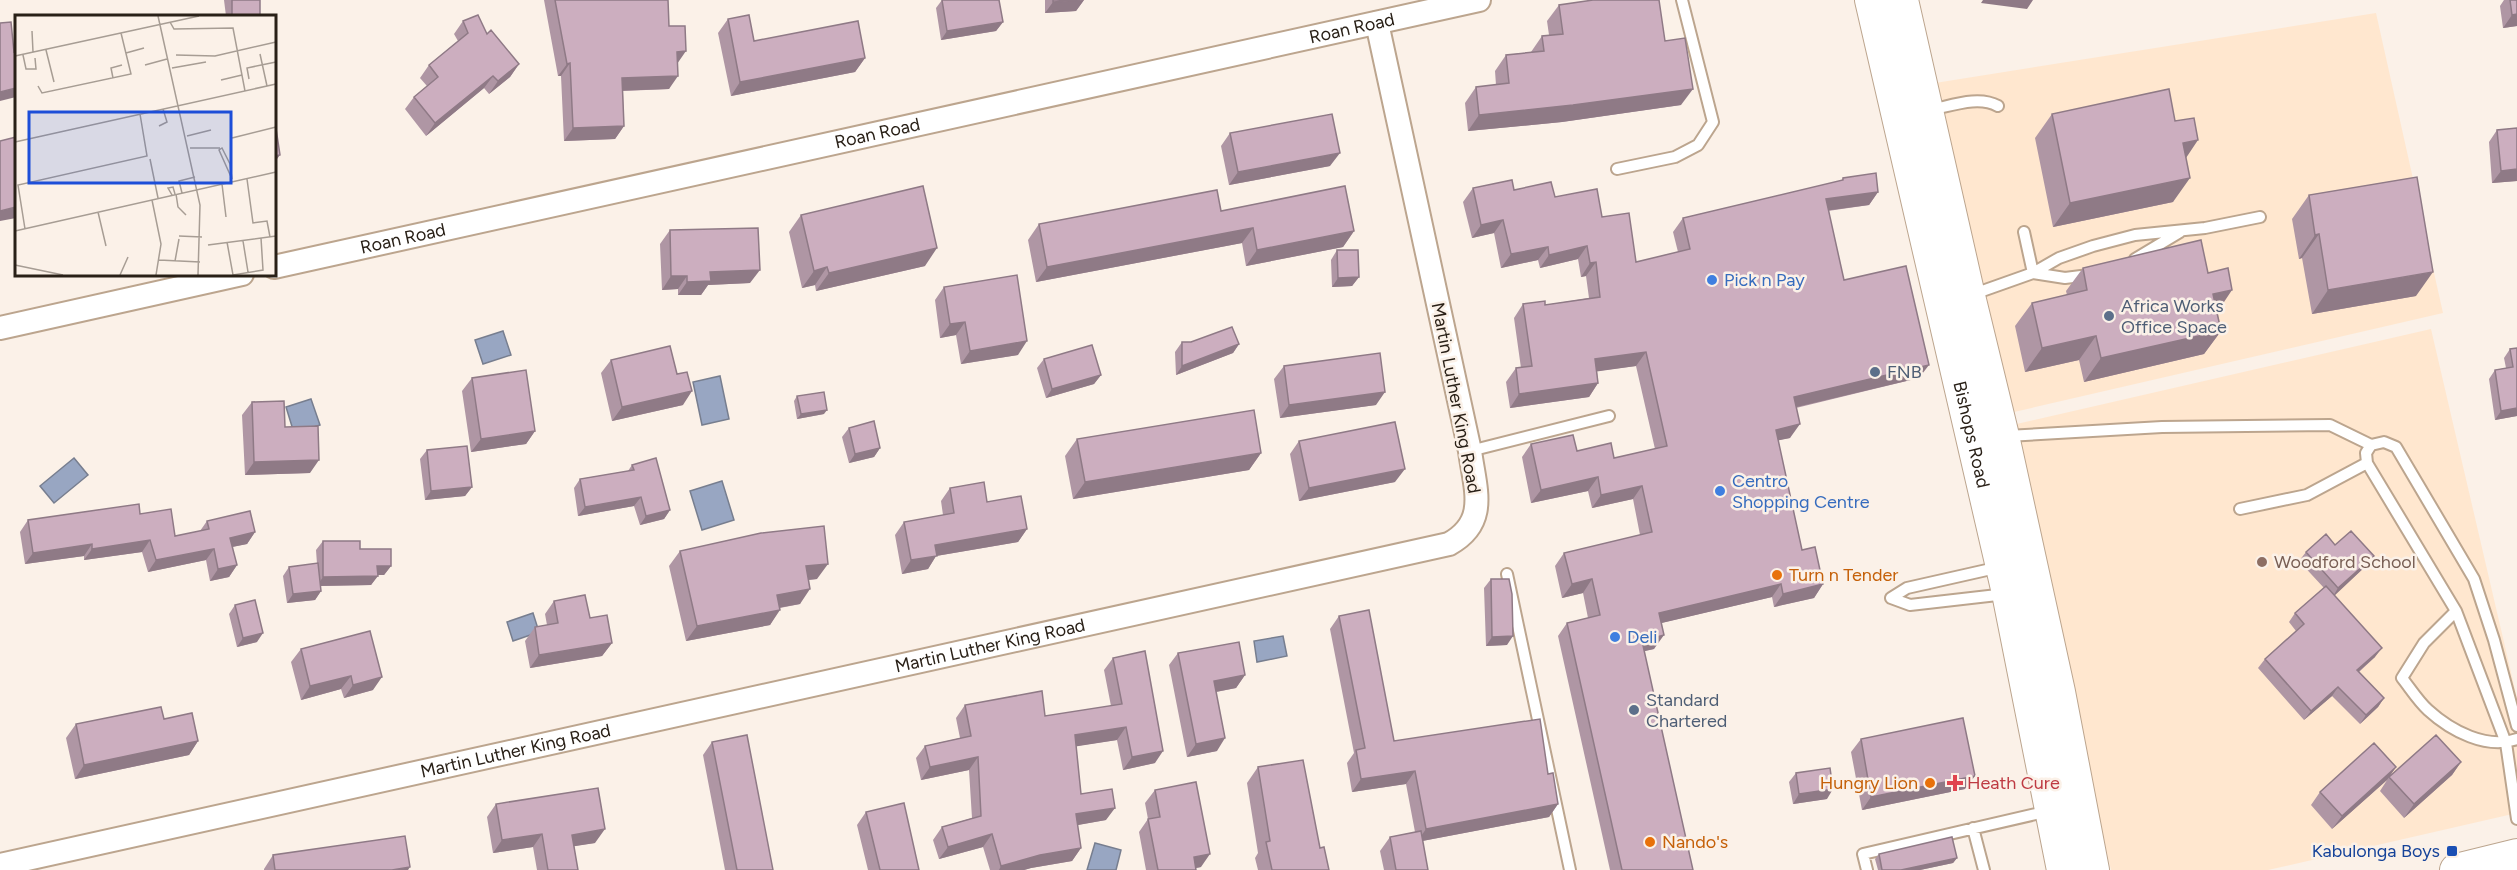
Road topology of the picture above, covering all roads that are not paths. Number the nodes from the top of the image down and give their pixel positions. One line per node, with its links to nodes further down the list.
1 (1479, 0): 5 (street, Roan Road)
2 (1682, 0): 8 (lane)
3 (1871, 0): 26 (main road, Bishops Road)
4 (1902, 0): 7 (main road, Bishops Road)
5 (1377, 23): 13 (street, Roan Road); 22 (street, Martin Luther King Road)
6 (1998, 106): 7 (lane)
7 (1927, 110): 17 (main road, Bishops Road)
8 (1617, 168)
9 (2260, 216): 10 (lane)
10 (2184, 230): 12 (lane); 14 (lane)
11 (2024, 232): 14 (lane)
12 (2125, 264)
13 (276, 267)
14 (2033, 273): 15 (lane); 17 (lane)
15 (2096, 274)
16 (233, 276): 18 (street)
17 (1969, 296): 20 (main road, Bishops Road)
18 (0, 328)
19 (1609, 416): 22 (lane)
20 (2003, 436): 21 (lane); 26 (main road, Bishops Road)
21 (2371, 445): 23 (lane); 28 (lane)
22 (1470, 451): 34 (street, Martin Luther King Road)
23 (2367, 463): 24 (lane); 27 (lane)
24 (2240, 509)
25 (1507, 574): 35 (lane)
26 (2018, 576): 26 (lane); 30 (main road, Bishops Road)
27 (2456, 611): 29 (lane); 29 (lane)
28 (2517, 726)
29 (2512, 741): 31 (lane)
30 (2066, 808): 32 (lane); 38 (main road, Bishops Road); 39 (main road, Bishops Road)
31 (2517, 819)
32 (1973, 828): 36 (lane); 37 (lane)
33 (2517, 855): 40 (main road)
34 (0, 865)
35 (1570, 870)
36 (1867, 870)
37 (1984, 870)
38 (2063, 870)
39 (2093, 870)
40 (2456, 870)

